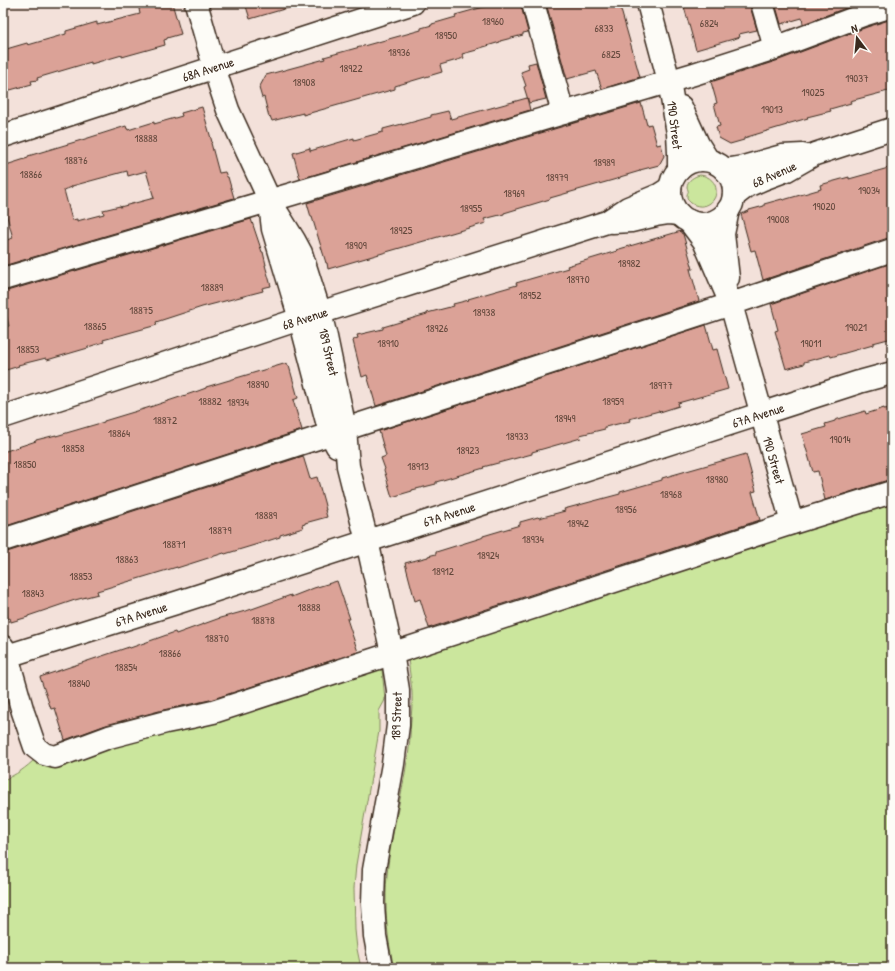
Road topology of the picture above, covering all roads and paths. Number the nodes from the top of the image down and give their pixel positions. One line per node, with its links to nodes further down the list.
1 (196, 3): 8 (street, 189 Street)
2 (413, 3): 8 (street, 68A Avenue)
3 (533, 3): 10 (street)
4 (648, 3): 9 (street, 190 Street)
5 (762, 3): 7 (street)
6 (892, 6): 7 (street)
7 (775, 48): 9 (street)
8 (214, 67): 12 (street, 68A Avenue); 16 (street, 189 Street)
9 (669, 81): 10 (street); 14 (street, 190 Street); 15 (street, 190 Street)
10 (563, 113): 16 (street)
11 (892, 129): 13 (street, 68 Avenue)
12 (3, 136)
13 (815, 154): 14 (street, 68 Avenue); 17 (street, 68 Avenue)
14 (717, 165): 15 (street); 17 (street)
15 (674, 179): 18 (street); 19 (street, 68 Avenue)
16 (270, 201): 21 (street); 23 (street, 189 Street)
17 (731, 203): 18 (street); 22 (street, 190 Street)
18 (684, 217): 19 (street, 68 Avenue); 22 (street, 190 Street)
19 (607, 222): 23 (street, 68 Avenue)
20 (892, 250): 22 (street)
21 (3, 279)
22 (731, 304): 25 (street, 190 Street); 27 (street)
23 (310, 316): 26 (street, 68 Avenue); 27 (street, 189 Street)
24 (892, 373): 25 (street, 67A Avenue)
25 (761, 414): 29 (street, 190 Street); 31 (street, 67A Avenue)
26 (3, 417)
27 (338, 431): 30 (street); 31 (street, 189 Street)
28 (892, 492): 29 (street)
29 (792, 523): 33 (street)
30 (3, 540)
31 (367, 541): 32 (street, 67A Avenue); 33 (street, 189 Street)
32 (5, 652): 33 (street)
33 (392, 653): 34 (street, 189 Street)
34 (381, 968)

